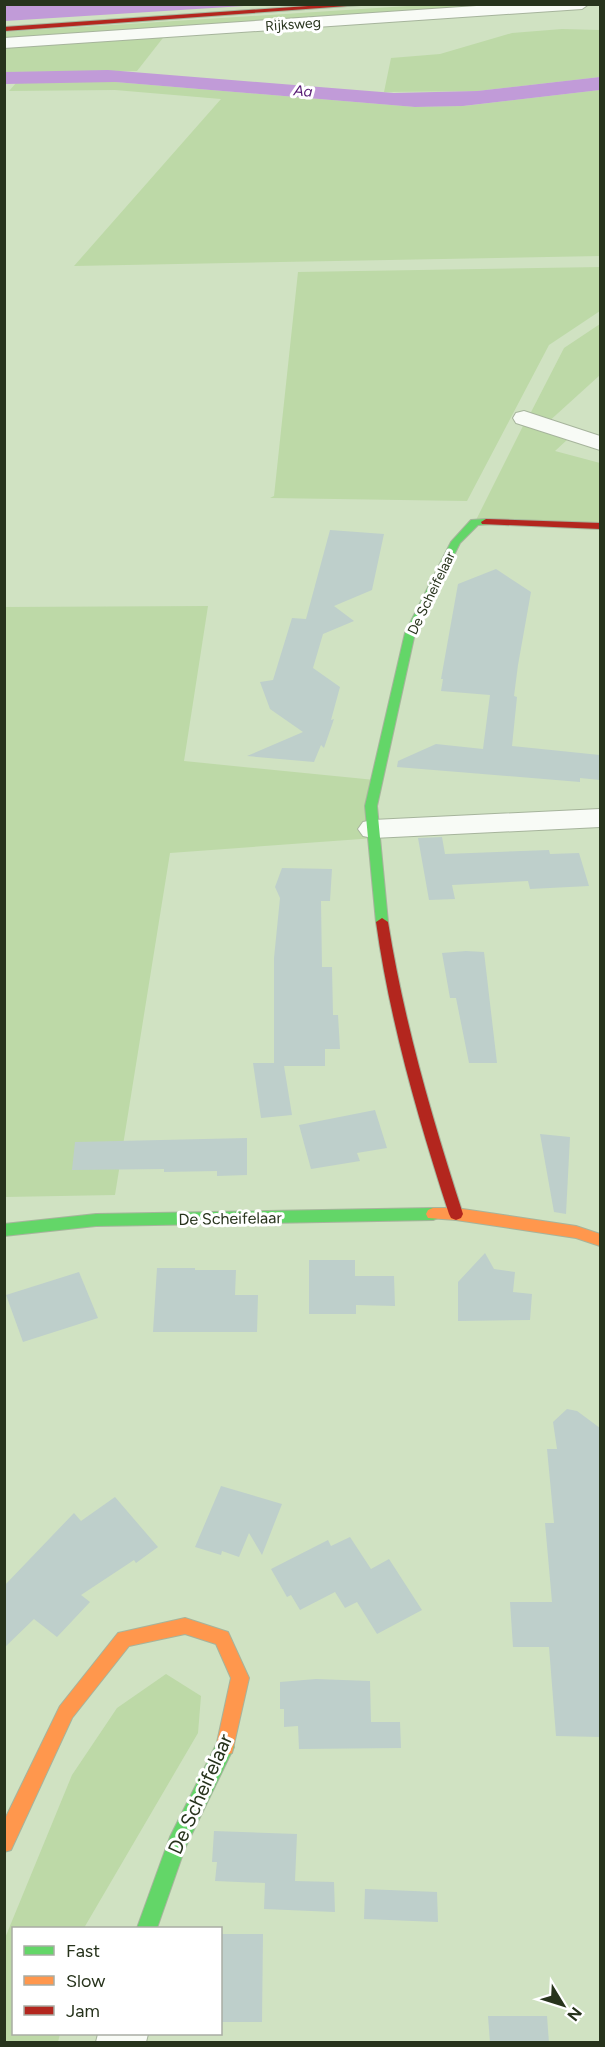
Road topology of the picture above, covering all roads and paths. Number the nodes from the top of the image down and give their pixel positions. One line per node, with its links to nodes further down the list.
1 (372, 4): 3 (street, Rijksweg)
2 (582, 4): 4 (street, Rijksweg)
3 (4, 29)
4 (4, 43)
5 (524, 418): 6 (street)
6 (600, 443)
7 (600, 526): 9 (street, De Scheifelaar)
8 (600, 818): 9 (street)
9 (373, 829): 10 (street, De Scheifelaar)
10 (456, 1214): 11 (street, De Scheifelaar); 12 (street, De Scheifelaar)
11 (4, 1230)
12 (600, 1240)
13 (4, 1843): 14 (street, De Scheifelaar)
14 (148, 1927)

